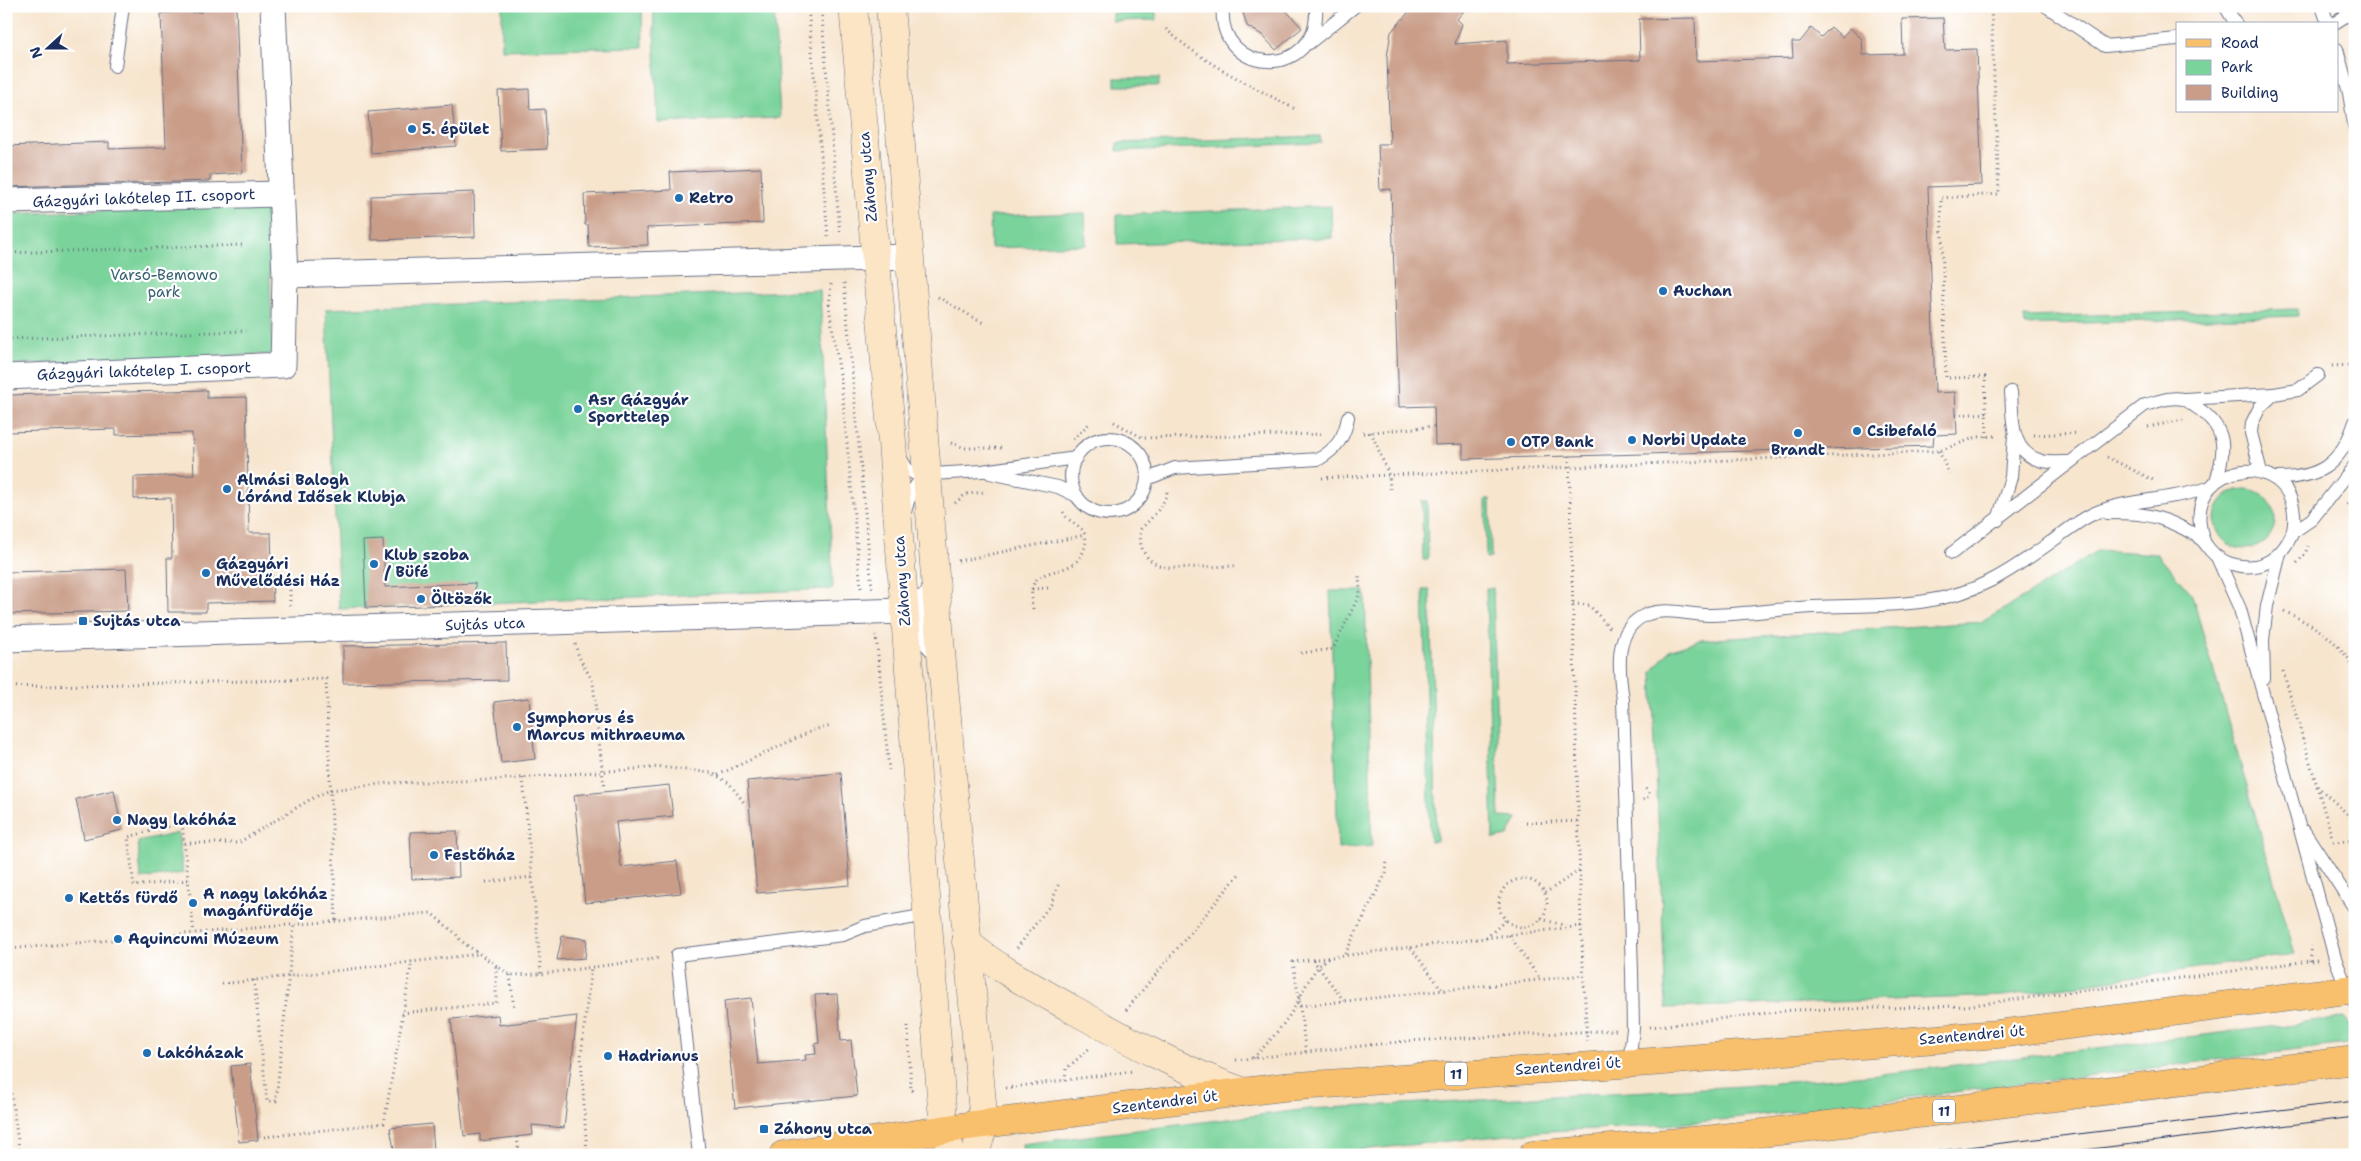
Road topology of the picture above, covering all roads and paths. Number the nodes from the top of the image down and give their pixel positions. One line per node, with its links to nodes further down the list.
1 (123, 6): 22 (lane)
2 (273, 6): 25 (street)
3 (808, 6): 31 (path)
4 (820, 6): 31 (path)
5 (853, 6): 30 (main road, Záhony utca)
6 (890, 6): 29 (main road)
7 (1223, 6): 20 (lane)
8 (1316, 6): 20 (lane)
9 (1355, 6): 20 (lane)
10 (1991, 6): 44 (path)
11 (2046, 6): 19 (lane)
12 (2225, 6): 15 (lane)
13 (2322, 6): 16 (lane)
14 (2355, 10): 17 (lane)
15 (2235, 22)
16 (2327, 22)
17 (2336, 22)
18 (1166, 29): 23 (path)
19 (2176, 39)
20 (1305, 46)
21 (2338, 52): 24 (lane)
22 (115, 66)
23 (1295, 109)
24 (2355, 130)
25 (281, 194): 26 (street, Gázgyári lakótelep II. csoport); 32 (street)
26 (6, 202)
27 (242, 245): 28 (path)
28 (6, 253)
29 (909, 257): 30 (street); 73 (main road)
30 (875, 259): 31 (street); 52 (main road, Záhony utca)
31 (836, 260): 32 (street); 105 (path); 105 (path)
32 (285, 276): 40 (street, Gázgyári lakótelep I. csoport)
33 (936, 296): 34 (path)
34 (985, 324)
35 (246, 331): 36 (path)
36 (6, 340)
37 (2355, 364): 38 (path)
38 (2328, 366)
39 (2318, 375): 42 (lane)
40 (6, 377)
41 (2011, 392): 57 (lane)
42 (2274, 394): 43 (lane); 71 (lane)
43 (2184, 399): 60 (lane); 78 (lane)
44 (1987, 413): 45 (path); 58 (path)
45 (1956, 415)
46 (1348, 417): 55 (lane)
47 (2188, 420): 53 (path)
48 (1091, 422): 59 (path)
49 (1114, 422): 55 (path)
50 (2355, 422): 76 (lane)
51 (1435, 426): 54 (path)
52 (890, 429): 73 (lane); 94 (main road, Záhony utca)
53 (2141, 430)
54 (1371, 432): 55 (path); 74 (path)
55 (1344, 434): 77 (lane)
56 (945, 436): 61 (path)
57 (2014, 436): 58 (path); 60 (path); 67 (lane); 88 (lane)
58 (1987, 437): 63 (path)
59 (1072, 440)
60 (2094, 444): 67 (lane); 84 (path)
61 (1010, 448)
62 (1819, 449): 65 (path)
63 (1939, 451): 65 (path); 72 (path)
64 (1570, 456): 69 (path)
65 (1819, 456): 69 (path)
66 (1076, 458): 70 (lane); 77 (lane); 83 (lane)
67 (2069, 462): 88 (lane)
68 (2355, 465): 81 (lane)
69 (1570, 467): 74 (path); 106 (path)
70 (982, 471): 73 (lane); 83 (lane)
71 (2261, 472): 76 (lane); 78 (lane)
72 (1948, 474)
73 (928, 475): 94 (lane); 104 (main road)
74 (1389, 475): 75 (path); 80 (path)
75 (1312, 478)
76 (2273, 478): 90 (lane)
77 (1147, 479): 83 (lane)
78 (2212, 484): 84 (lane); 92 (lane)
79 (1172, 486): 99 (path)
80 (1390, 489)
81 (2334, 491): 87 (path); 90 (lane)
82 (993, 492): 85 (path)
83 (1077, 496)
84 (2164, 498): 89 (lane)
85 (953, 506)
86 (1062, 507): 91 (path)
87 (2355, 513)
88 (1998, 520): 95 (lane)
89 (2077, 524): 92 (lane); 112 (lane)
90 (2293, 532): 96 (lane)
91 (1085, 535): 98 (path); 103 (path)
92 (2204, 541): 97 (lane)
93 (2310, 541): 100 (path)
94 (899, 542): 109 (main road, Záhony utca)
95 (1952, 553)
96 (2280, 553): 97 (lane); 118 (lane)
97 (2217, 557): 118 (lane)
98 (950, 562)
99 (1236, 566)
100 (2294, 567)
101 (1359, 575): 114 (path)
102 (1048, 588): 103 (path)
103 (1032, 590): 107 (path)
104 (937, 596): 109 (street, Sujtás utca); 113 (main road)
105 (873, 603): 109 (street, Sujtás utca); 111 (street, Sujtás utca)
106 (1573, 604): 112 (path); 130 (path)
107 (1033, 608)
108 (2277, 608): 116 (path)
109 (904, 611): 113 (street); 148 (main road, Záhony utca)
110 (573, 638): 120 (path)
111 (6, 639)
112 (1623, 641): 193 (lane)
113 (941, 652): 160 (main road)
114 (1301, 653)
115 (2282, 665): 123 (path)
116 (2355, 667)
117 (6, 687): 126 (path)
118 (2264, 693): 129 (lane)
119 (832, 726): 121 (path)
120 (602, 771): 121 (path); 122 (path); 125 (path)
121 (718, 775): 128 (path)
122 (523, 778): 126 (path); 141 (path)
123 (2316, 784): 131 (path); 134 (path)
124 (1638, 785): 127 (path)
125 (604, 788)
126 (330, 790): 135 (path); 151 (path)
127 (1639, 801)
128 (746, 805)
129 (2296, 818): 146 (lane); 181 (lane)
130 (1579, 821): 132 (path); 139 (path)
131 (2355, 822)
132 (1526, 823)
133 (2355, 840): 134 (path)
134 (2333, 842): 136 (path)
135 (185, 843): 143 (path); 143 (path)
136 (2337, 851)
137 (1387, 859): 165 (path)
138 (2345, 867): 142 (path)
139 (1580, 870): 145 (path); 154 (path)
140 (1241, 872): 189 (path)
141 (532, 877): 144 (path); 173 (path)
142 (2352, 878)
143 (188, 880): 156 (path)
144 (486, 882)
145 (1545, 893): 149 (path); 150 (path)
146 (2355, 909)
147 (6, 913): 153 (path)
148 (927, 915): 164 (lane); 199 (main road, Záhony utca)
149 (1541, 919): 150 (path); 155 (path)
150 (1506, 920): 158 (path)
151 (336, 921): 152 (path); 163 (path)
152 (294, 924): 156 (path); 174 (path)
153 (6, 926)
154 (1581, 926): 155 (path); 176 (path)
155 (1569, 927): 157 (path)
156 (194, 933): 162 (path)
157 (1509, 935): 158 (path); 177 (path)
158 (1486, 938): 161 (path)
159 (2312, 938): 169 (path)
160 (966, 942): 189 (main road); 198 (main road)
161 (1411, 948): 165 (path); 180 (path)
162 (6, 949)
163 (479, 954): 168 (path); 170 (path)
164 (677, 955): 172 (path); 205 (lane)
165 (1345, 955): 166 (path)
166 (1330, 957): 167 (path); 171 (path)
167 (1313, 960): 171 (path); 182 (path)
168 (412, 961): 174 (path); 186 (path)
169 (2310, 961)
170 (496, 965): 175 (path); 186 (path)
171 (1317, 966): 182 (path); 183 (path)
172 (591, 967): 173 (path); 204 (path)
173 (541, 974): 175 (path)
174 (287, 975): 178 (path); 178 (path)
175 (510, 975): 185 (path)
176 (1584, 975): 177 (path); 194 (path)
177 (1540, 979): 180 (path)
178 (254, 980): 179 (path)
179 (222, 984)
180 (1443, 992): 183 (path)
181 (2352, 994): 193 (main road, Szentendrei út / 11)
182 (1299, 998): 184 (path); 191 (path)
183 (1344, 1002): 184 (path)
184 (1300, 1006): 196 (path)
185 (514, 1008)
186 (402, 1013): 200 (path)
187 (1647, 1018): 188 (path)
188 (1648, 1028)
189 (1110, 1030): 195 (path); 197 (main road)
190 (6, 1059): 202 (path)
191 (1253, 1059)
192 (2355, 1060): 209 (main road, 11)
193 (1629, 1062): 194 (main road, Szentendrei út / 11)
194 (1588, 1064): 196 (main road, Szentendrei út / 11)
195 (1065, 1080)
196 (1309, 1085): 197 (main road, Szentendrei út / 11)
197 (1244, 1092): 198 (main road, Szentendrei út / 11)
198 (984, 1124): 199 (main road, Szentendrei út / 11); 208 (main road)
199 (944, 1129): 206 (main road, Szentendrei út / 11); 207 (main road, Záhony utca)
200 (264, 1137)
201 (517, 1137): 203 (path)
202 (20, 1155)
203 (519, 1155)
204 (587, 1155)
205 (699, 1155)
206 (783, 1155)
207 (952, 1155)
208 (975, 1155)
209 (1533, 1155)

